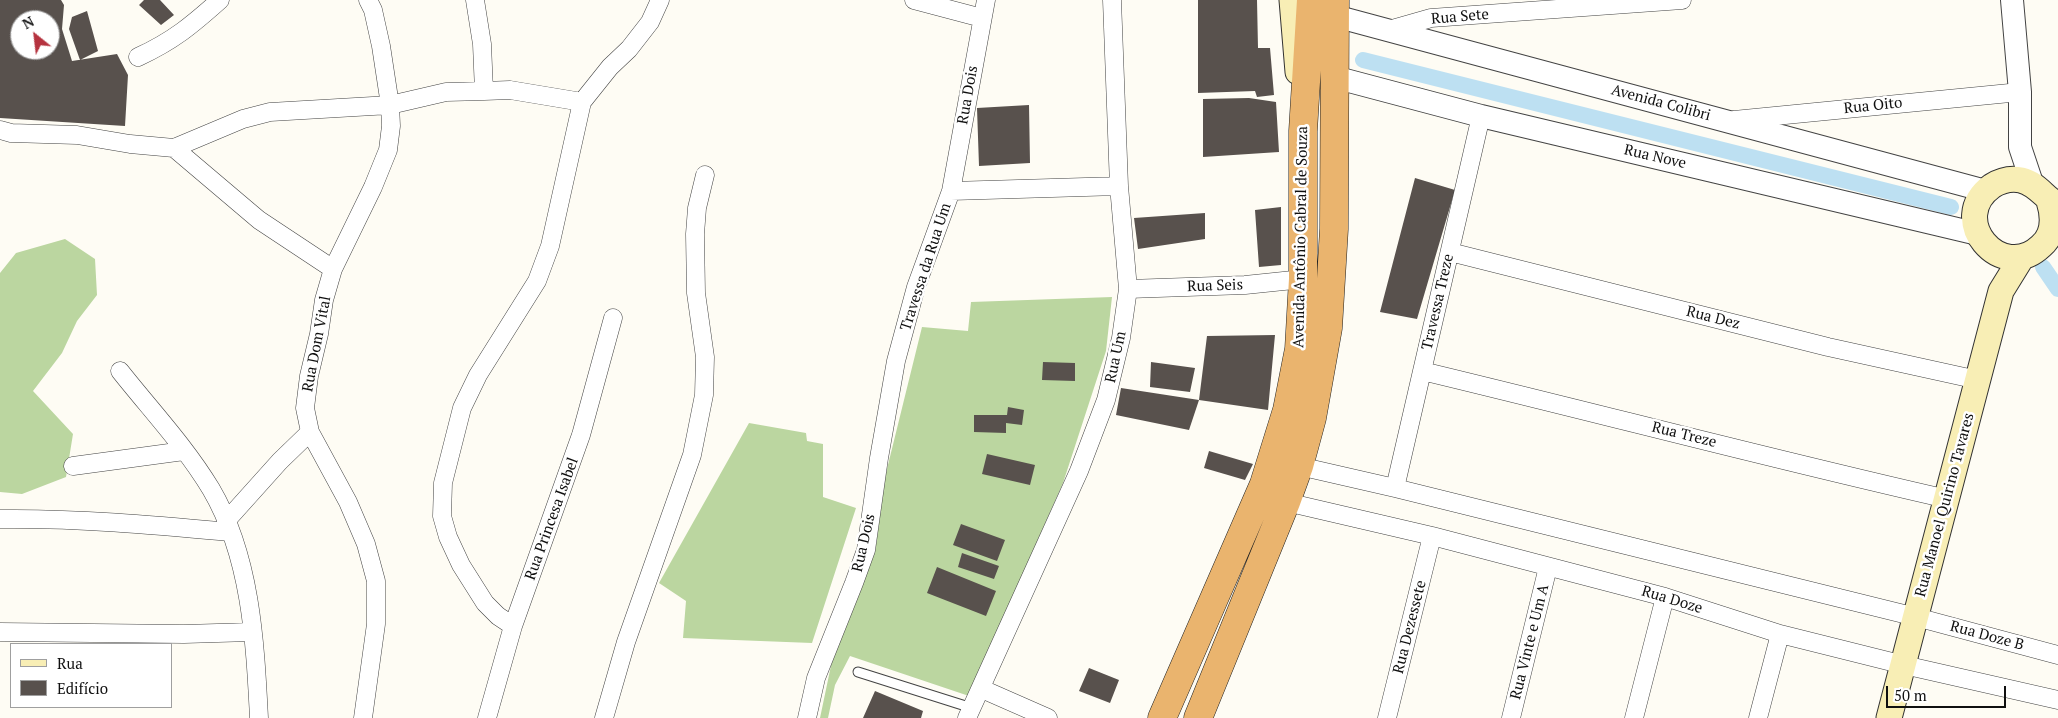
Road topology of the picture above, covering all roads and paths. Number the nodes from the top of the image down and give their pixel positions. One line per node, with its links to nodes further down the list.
1 (220, 0): 15 (street)
2 (368, 0): 20 (street, Rua Dom Vital)
3 (475, 0): 17 (street)
4 (660, 0): 19 (street)
5 (914, 0): 13 (street)
6 (986, 0): 13 (street, Rua Dois)
7 (1112, 0): 30 (street, Rua Um)
8 (1292, 0): 24 (main road)
9 (1311, 0): 24 (highway, Avenida Antônio Cabral de Souza)
10 (1682, 0): 14 (street, Rua Sete)
11 (2012, 0): 18 (street)
12 (1335, 8): 14 (street, Avenida Colibri); 16 (highway, Avenida Antônio Cabral de Souza)
13 (982, 18): 31 (street, Rua Dois)
14 (1389, 30): 22 (street, Avenida Colibri)
15 (138, 57)
16 (1334, 77): 21 (street, Rua Nove); 50 (highway, Avenida Antônio Cabral de Souza)
17 (484, 90): 19 (street); 20 (street)
18 (2020, 92): 22 (street, Rua Oito); 25 (street)
19 (582, 102): 60 (street)
20 (390, 105): 26 (street); 38 (street, Rua Dom Vital)
21 (1481, 116): 33 (street, Rua Nove); 35 (street, Travessa Treze)
22 (1725, 121): 29 (street, Avenida Colibri)
23 (0, 130): 26 (street)
24 (1303, 130): 39 (highway, Avenida Antônio Cabral de Souza)
25 (2020, 147): 28 (street); 29 (street)
26 (174, 148): 38 (street)
27 (705, 175): 73 (street)
28 (2032, 183): 29 (main road); 32 (main road)
29 (1996, 185): 33 (main road)
30 (1119, 186): 31 (street, Travessa da Rua Um); 40 (street, Rua Um)
31 (951, 191): 43 (street, Travessa da Rua Um)
32 (2054, 203): 34 (main road)
33 (1978, 234): 36 (main road)
34 (2054, 234): 37 (main road)
35 (1450, 252): 45 (street, Travessa Treze); 46 (street, Rua Dez)
36 (1996, 254): 37 (main road); 41 (main road, Rua Manoel Quirino Tavares)
37 (2022, 257): 41 (main road, Rua Manoel Quirino Tavares)
38 (333, 269): 47 (street, Rua Dom Vital)
39 (1303, 280): 40 (street, Rua Seis); 76 (highway, Avenida Antônio Cabral de Souza)
40 (1128, 289): 67 (street, Rua Um)
41 (2001, 292): 46 (main road, Rua Manoel Quirino Tavares)
42 (613, 318): 60 (street, Rua Princesa Isabel)
43 (896, 361): 74 (street, Rua Dois)
44 (120, 370): 48 (street)
45 (1422, 371): 51 (street, Travessa Treze); 52 (street, Rua Treze)
46 (1978, 380): 52 (main road, Rua Manoel Quirino Tavares)
47 (310, 432): 55 (street); 71 (street, Rua Dom Vital)
48 (184, 451): 49 (street); 55 (street)
49 (73, 466)
50 (1299, 466): 51 (street); 53 (highway, Avenida Antônio Cabral de Souza)
51 (1395, 488): 59 (street)
52 (1947, 498): 59 (main road, Rua Manoel Quirino Tavares)
53 (1286, 502): 56 (street, Rua Doze); 77 (highway, Avenida Antônio Cabral de Souza)
54 (0, 520): 55 (street)
55 (229, 526): 62 (street)
56 (1432, 536): 57 (street, Rua Doze); 78 (street, Rua Dezessete)
57 (1548, 567): 58 (street, Rua Doze); 79 (street, Rua Vinte e Um A)
58 (1665, 597): 63 (street, Rua Doze); 80 (street)
59 (1916, 617): 64 (street, Rua Doze B); 65 (main road, Rua Manoel Quirino Tavares)
60 (513, 626): 72 (street, Rua Princesa Isabel)
61 (0, 632): 62 (street)
62 (252, 632): 70 (street)
63 (1780, 634): 65 (street, Rua Doze); 81 (street)
64 (2058, 655)
65 (1904, 665): 68 (street, Rua Doze); 82 (main road, Rua Manoel Quirino Tavares)
66 (858, 672): 69 (lane)
67 (982, 689): 69 (street, Rua Um); 75 (street)
68 (2058, 700)
69 (970, 713)
70 (260, 718)
71 (363, 718)
72 (487, 718)
73 (604, 718)
74 (807, 718)
75 (1048, 718)
76 (1162, 718)
77 (1198, 718)
78 (1387, 718)
79 (1511, 718)
80 (1634, 718)
81 (1758, 718)
82 (1889, 718)

